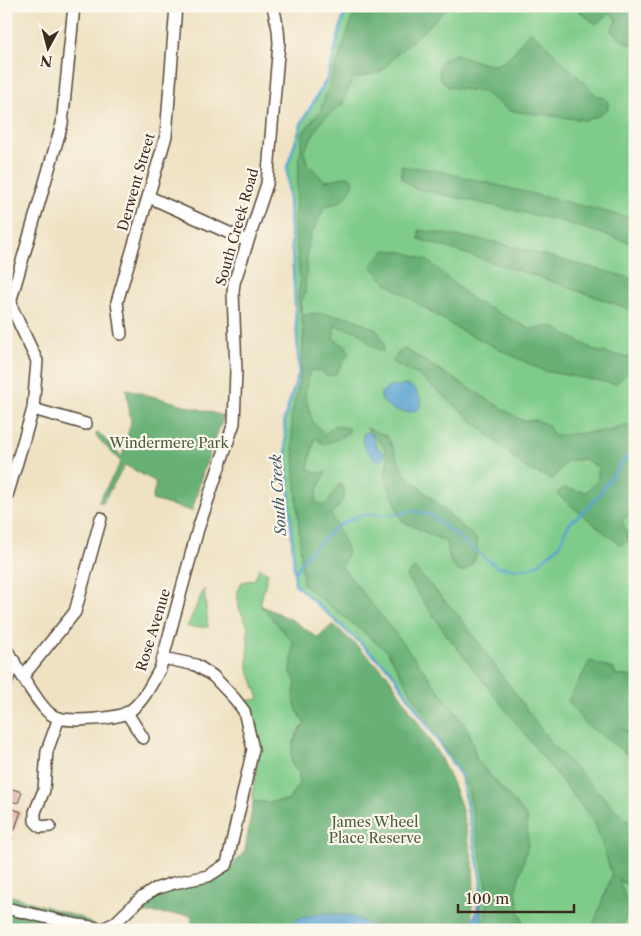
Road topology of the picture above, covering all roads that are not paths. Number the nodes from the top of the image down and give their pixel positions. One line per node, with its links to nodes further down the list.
1 (74, 6): 7 (street)
2 (176, 6): 4 (street, Derwent Street)
3 (273, 6): 5 (street, South Creek Road)
4 (149, 197): 5 (street); 6 (street, Derwent Street)
5 (248, 241): 9 (street, South Creek Road)
6 (121, 334)
7 (33, 409): 8 (street); 10 (street)
8 (86, 424)
9 (214, 484): 13 (street, Rose Avenue)
10 (6, 499)
11 (101, 518): 15 (street)
12 (6, 649): 14 (street)
13 (163, 658): 17 (street, Rose Avenue); 21 (street)
14 (14, 662): 15 (street); 16 (street)
15 (23, 676): 18 (street)
16 (6, 683)
17 (127, 713): 18 (street); 19 (street)
18 (59, 718): 20 (street)
19 (143, 738)
20 (50, 826)
21 (6, 908)

